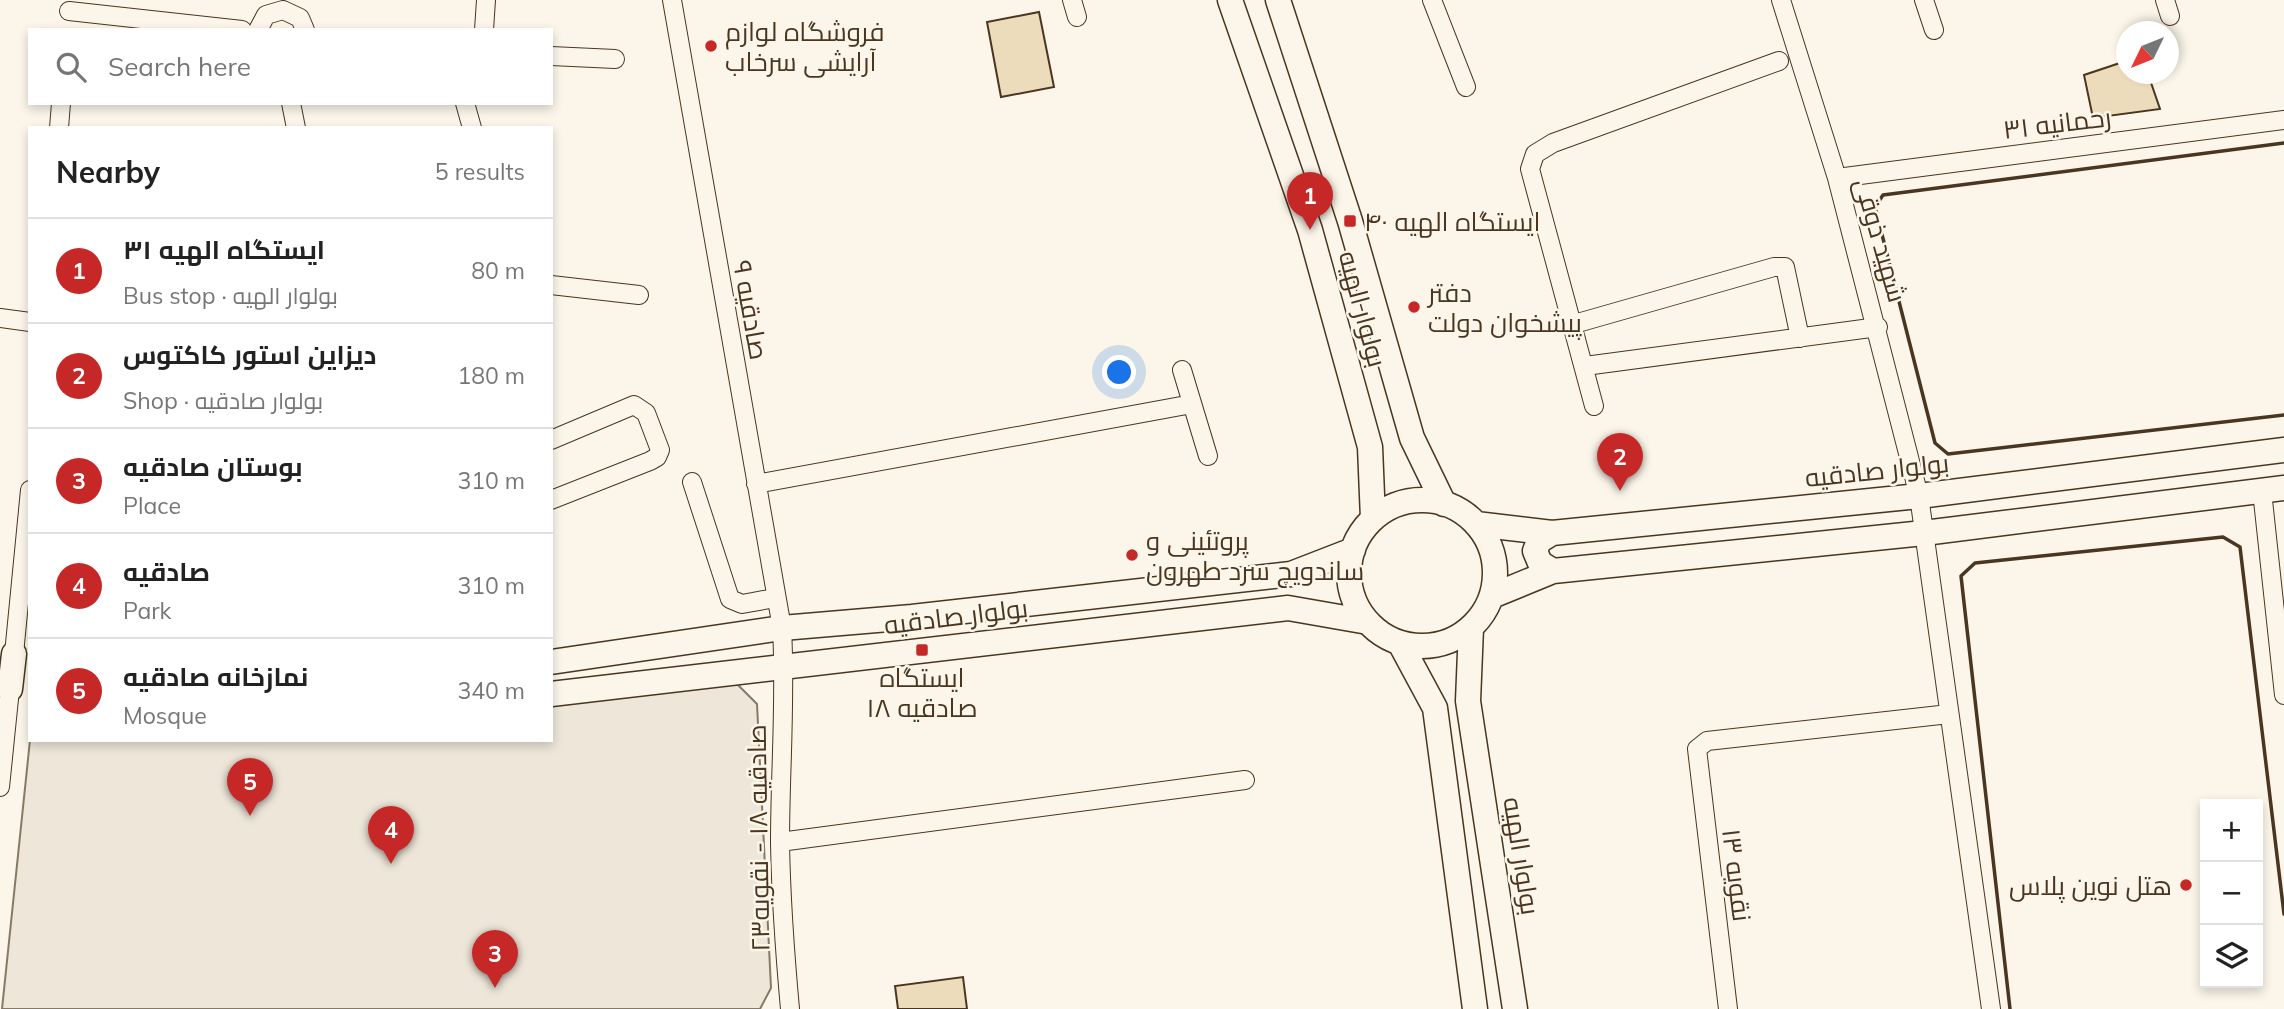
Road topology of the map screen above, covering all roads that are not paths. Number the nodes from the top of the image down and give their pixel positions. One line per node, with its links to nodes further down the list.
1 (486, 0): 14 (street)
2 (1230, 0): 49 (main road, بولوار الهیه)
3 (1278, 0): 47 (main road, بولوار الهیه)
4 (1781, 0): 27 (street, شهید ذوقی)
5 (1924, 0): 15 (street)
6 (677, 1): 43 (street, صادقیه ۹)
7 (1437, 1): 19 (street)
8 (284, 5): 12 (street); 13 (street)
9 (70, 6): 10 (street); 11 (street)
10 (68, 28)
11 (228, 28)
12 (259, 28)
13 (303, 28)
14 (484, 28)
15 (1934, 30)
16 (553, 56): 17 (street)
17 (615, 59)
18 (1779, 61): 32 (street)
19 (1466, 88)
20 (61, 105): 24 (street)
21 (291, 105): 25 (street)
22 (466, 105): 26 (street)
23 (2284, 120): 27 (street, رحمانیه ۳۱)
24 (59, 126)
25 (296, 126)
26 (472, 126)
27 (1837, 178): 33 (street, شهید ذوقی)
28 (553, 285): 29 (street)
29 (639, 295)
30 (0, 318): 31 (street)
31 (28, 322)
32 (1574, 324): 34 (street); 35 (street)
33 (1878, 327): 34 (street); 45 (street, شهید ذوقی)
34 (1800, 338): 35 (street)
35 (1586, 366): 38 (street)
36 (1182, 370): 37 (street)
37 (1192, 404): 41 (street); 43 (street)
38 (1594, 406)
39 (553, 439): 46 (street)
40 (2284, 450): 45 (main road, بولوار صادقیه)
41 (1208, 456)
42 (692, 482): 56 (street)
43 (756, 484): 56 (street, صادقیه ۹)
44 (2273, 490): 52 (main road); 66 (street)
45 (1919, 496): 51 (main road, بولوار صادقیه); 52 (street, شهید ذوقی)
46 (553, 499)
47 (1444, 504): 49 (main road); 50 (main road)
48 (28, 510): 61 (street)
49 (1373, 519): 53 (main road)
50 (1476, 524): 51 (main road, بولوار صادقیه); 55 (main road)
51 (1552, 533): 54 (main road)
52 (1924, 533): 54 (main road); 67 (street, شهید ذوقی)
53 (1353, 550): 57 (main road); 58 (main road, بولوار صادقیه)
54 (1553, 571): 55 (main road)
55 (1492, 596): 59 (main road)
56 (775, 598): 58 (street, صادقیه ۹)
57 (1368, 622): 60 (main road); 63 (main road, بولوار صادقیه)
58 (782, 628): 62 (main road, بولوار صادقیه); 63 (street, صادقیه ۱۸ - نقویه۲۳)
59 (1471, 628): 60 (main road); 73 (main road, بولوار الهیه)
60 (1400, 643): 72 (main road)
61 (14, 654): 64 (main road)
62 (553, 662)
63 (784, 667): 65 (main road, بولوار صادقیه); 70 (street, صادقیه ۱۸ - نقویه۲۳)
64 (13, 690): 69 (street)
65 (553, 694)
66 (2284, 695)
67 (1949, 714): 74 (street, نقویه ۱۳); 75 (street, شهید ذوقی)
68 (1245, 780): 70 (street)
69 (0, 787)
70 (780, 842): 71 (street, صادقیه ۱۸ - نقویه۲۳)
71 (790, 1009)
72 (1475, 1009)
73 (1516, 1009)
74 (1728, 1009)
75 (1992, 1009)

